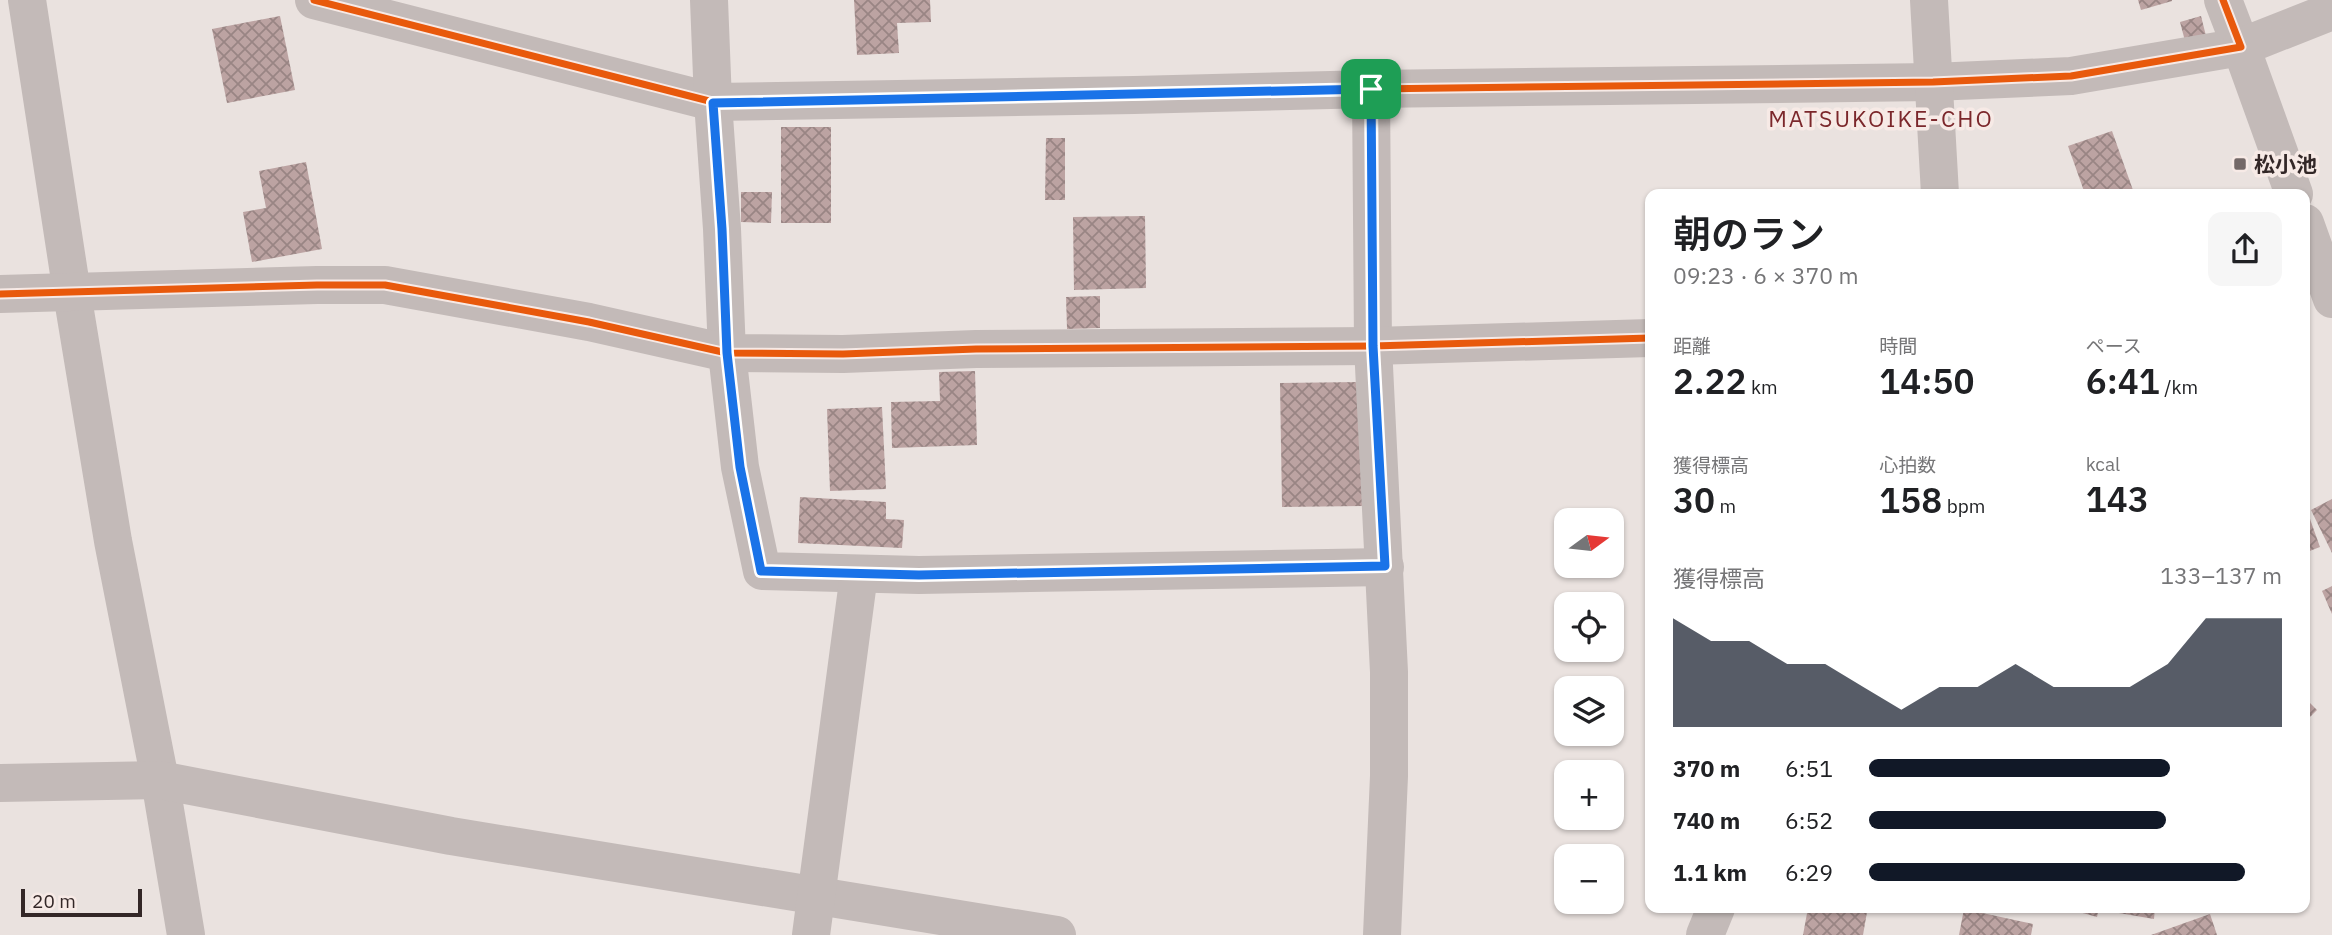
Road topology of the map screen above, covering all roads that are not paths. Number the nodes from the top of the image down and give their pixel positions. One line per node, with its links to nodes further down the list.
1 (27, 0): 14 (street)
2 (314, 0): 10 (street)
3 (709, 0): 10 (street)
4 (1929, 0): 8 (street)
5 (2223, 0): 7 (street)
6 (2332, 12): 7 (street)
7 (2241, 47): 8 (street); 12 (street)
8 (1933, 82): 9 (street); 11 (street)
9 (1371, 89): 10 (street); 19 (street)
10 (713, 103): 20 (street)
11 (1940, 189)
12 (2292, 189)
13 (2310, 237): 16 (street)
14 (72, 293): 15 (street); 20 (street); 23 (street)
15 (0, 294)
16 (2332, 301): 17 (street)
17 (2310, 308)
18 (1645, 338): 19 (street)
19 (1373, 346): 20 (street); 21 (street)
20 (727, 353): 22 (street)
21 (1385, 566): 22 (street); 30 (street)
22 (859, 574): 25 (street)
23 (160, 780): 24 (street); 25 (street); 27 (street)
24 (0, 783)
25 (817, 895): 28 (street); 29 (street)
26 (1714, 913): 31 (street)
27 (186, 935)
28 (811, 935)
29 (1057, 935)
30 (1382, 935)
31 (1705, 935)

